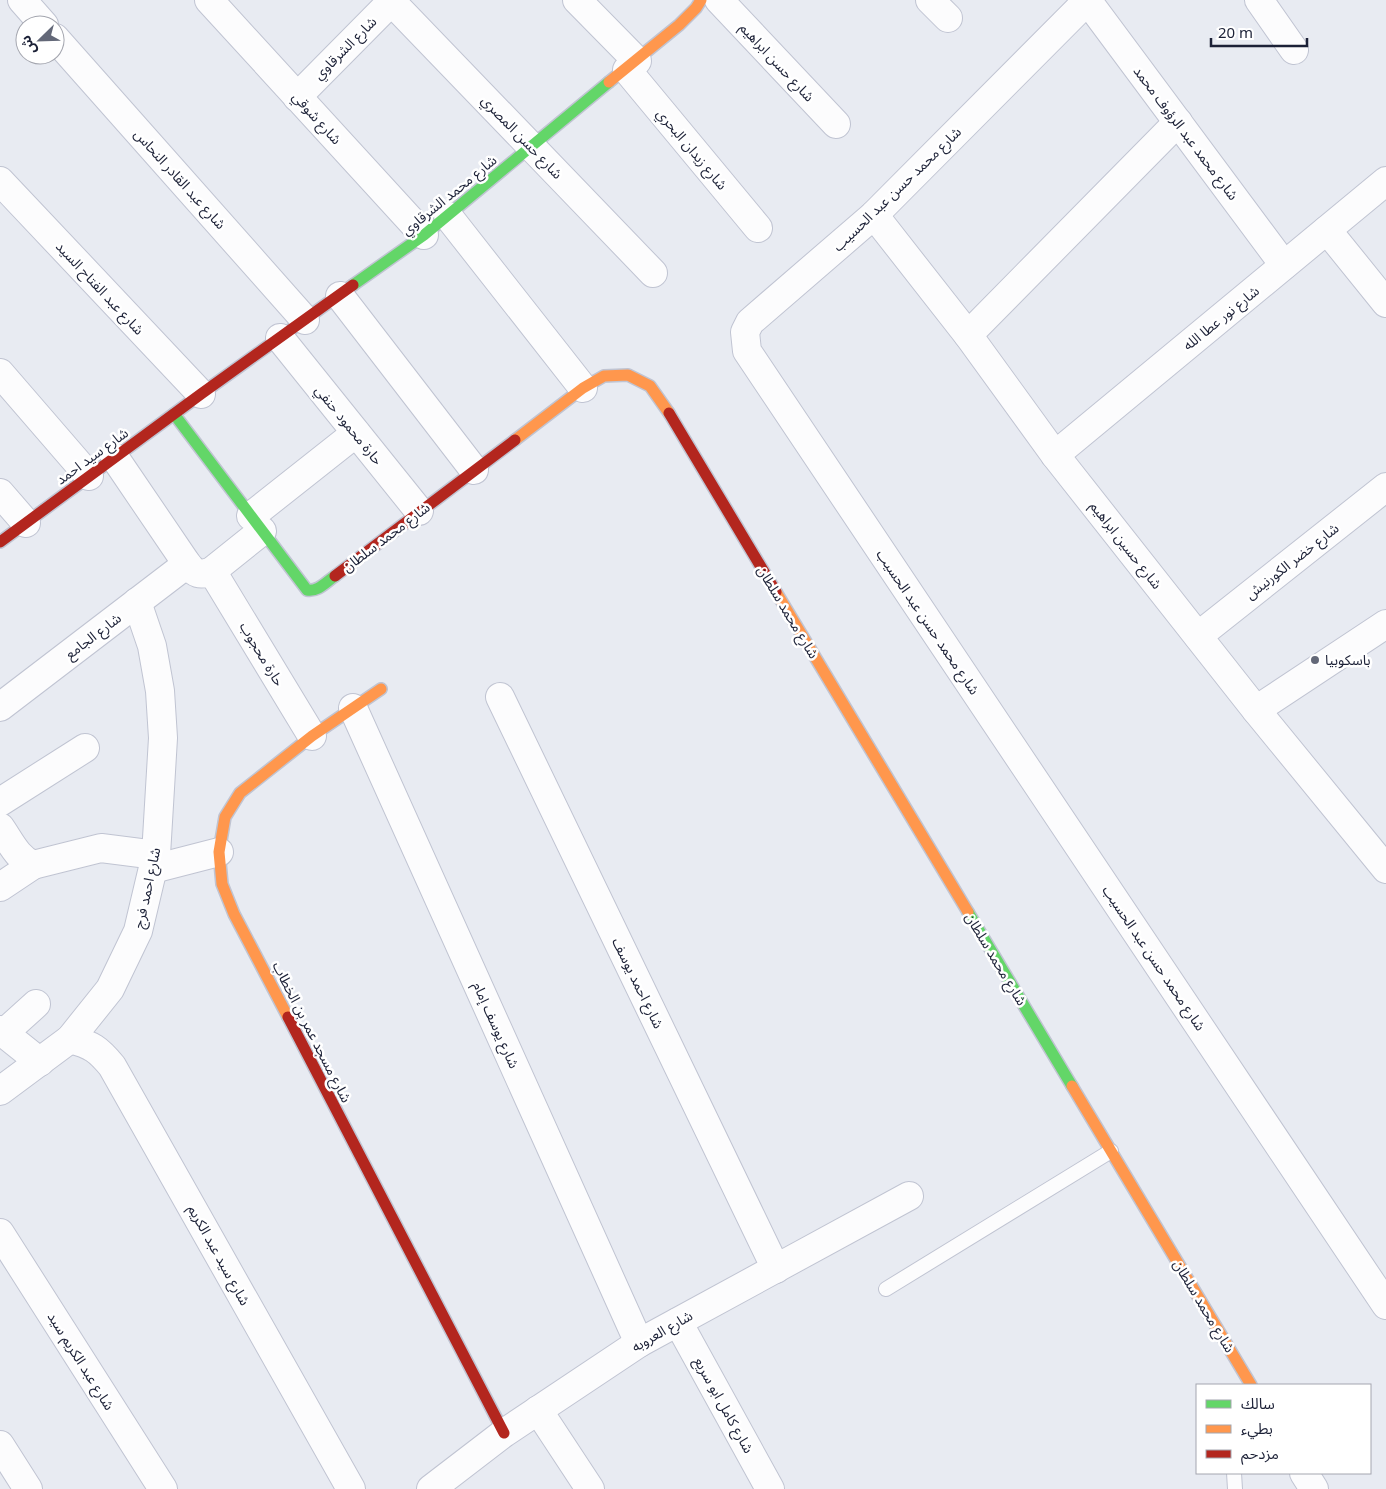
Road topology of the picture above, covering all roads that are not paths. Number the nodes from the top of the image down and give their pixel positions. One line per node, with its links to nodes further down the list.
1 (22, 0): 9 (street)
2 (209, 0): 13 (street, شارع شوقي)
3 (577, 0): 12 (street, شارع زيدان البحري)
4 (701, 0): 12 (street, شارع محمد الشرقاوي)
5 (719, 0): 15 (street, شارع حسن ابراهيم)
6 (1087, 0): 14 (street, شارع محمد عبد الرؤوف محمد); 19 (street, شارع محمد حسن عبد الحسيب)
7 (1259, 0): 11 (street)
8 (391, 1): 13 (street, شارع الشرقاوي); 16 (street, شارع حسن المصري)
9 (35, 15)
10 (65, 49): 28 (street, شارع عبد القادر النحاس)
11 (1294, 50)
12 (632, 65): 16 (street, شارع محمد الشرقاوي); 21 (street, شارع زيدان البحري)
13 (297, 97): 23 (street, شارع شوقي)
14 (1178, 122): 24 (street, شارع محمد عبد الرؤوف محمد); 29 (street)
15 (836, 124)
16 (532, 148): 20 (street, شارع محمد الشرقاوي); 25 (street, شارع حسن المصري)
17 (1386, 181): 22 (street, شارع نور عطا الله)
18 (0, 182): 33 (street, شارع عبد الفتاح السيد)
19 (874, 215): 29 (street, شارع حسين ابراهيم); 74 (street, شارع محمد حسن عبد الحسيب)
20 (448, 216): 23 (street, شارع محمد الشرقاوي); 32 (street)
21 (758, 228)
22 (1327, 230): 24 (street, شارع نور عطا الله); 27 (street)
23 (424, 235): 26 (street, شارع محمد الشرقاوي)
24 (1284, 266): 36 (street, شارع نور عطا الله)
25 (654, 274)
26 (340, 296): 28 (street, شارع محمد الشرقاوي); 38 (street)
27 (1386, 303)
28 (305, 320): 30 (street, شارع محمد الشرقاوي)
29 (968, 334): 36 (street, شارع حسين ابراهيم)
30 (280, 338): 33 (street, شارع محمد الشرقاوي); 35 (street, حارة محمود حنفي)
31 (0, 373): 39 (street)
32 (583, 388): 38 (street, شارع محمد سلطان); 69 (street, شارع محمد سلطان)
33 (201, 394): 34 (street, شارع سيد احمد)
34 (174, 414): 37 (street, شارع سيد احمد); 44 (street, شارع محمد سلطان)
35 (356, 433): 42 (street, حارة محمود حنفي); 44 (street)
36 (1055, 455): 49 (street, شارع حسين ابراهيم)
37 (115, 458): 39 (street, شارع سيد احمد); 46 (street, حارة محجوب)
38 (474, 470): 42 (street, شارع محمد سلطان)
39 (89, 476): 43 (street, شارع سيد احمد)
40 (1386, 486): 49 (street, شارع خضر الكورنيش)
41 (0, 493): 43 (street)
42 (419, 512): 44 (street, شارع محمد سلطان)
43 (26, 523): 45 (street, شارع سيد احمد)
44 (256, 523): 46 (street, شارع الجامع)
45 (0, 542)
46 (200, 568): 47 (street, شارع الجامع); 55 (street, حارة محجوب)
47 (137, 602): 52 (street, شارع الجامع); 60 (street, شارع احمد فرج)
48 (1386, 624): 54 (street)
49 (1198, 636): 54 (street, شارع حسين ابراهيم)
50 (381, 689): 53 (street, شارع مسجد عمر بن الخطاب)
51 (500, 696): 72 (street, شارع احمد يوسف)
52 (0, 707)
53 (353, 708): 55 (street, شارع مسجد عمر بن الخطاب); 76 (street, شارع يوسف إمام)
54 (1256, 710): 62 (street, شارع حسين ابراهيم)
55 (312, 736): 59 (street, شارع مسجد عمر بن الخطاب)
56 (85, 748): 57 (street)
57 (0, 802)
58 (0, 827): 61 (street)
59 (219, 852): 60 (street); 79 (street, شارع مسجد عمر بن الخطاب)
60 (155, 862): 61 (street); 66 (street, شارع احمد فرج)
61 (34, 864): 63 (street)
62 (1386, 869)
63 (0, 887)
64 (36, 1004): 65 (street)
65 (2, 1032): 67 (street)
66 (70, 1040): 67 (street, شارع احمد فرج); 85 (street, شارع سيد عبد الكريم)
67 (40, 1062): 68 (street, شارع احمد فرج)
68 (0, 1091)
69 (1111, 1151): 73 (lane); 77 (street, شارع محمد سلطان)
70 (909, 1196): 72 (street, شارع العروبه)
71 (0, 1233): 84 (street, شارع عبد الكريم سيد)
72 (776, 1268): 75 (street, شارع العروبه)
73 (886, 1289)
74 (1386, 1305)
75 (678, 1322): 76 (street, شارع العروبه); 88 (street, شارع كامل ابو سريع)
76 (639, 1343): 78 (street, شارع العروبه)
77 (1250, 1384)
78 (538, 1410): 79 (street, شارع العروبه); 87 (street)
79 (504, 1433): 86 (street, شارع العروبه)
80 (0, 1445): 83 (street)
81 (1234, 1474): 89 (lane)
82 (1305, 1474): 90 (street)
83 (28, 1489)
84 (163, 1489)
85 (351, 1489)
86 (431, 1489)
87 (590, 1489)
88 (770, 1489)
89 (1235, 1489)
90 (1314, 1489)

